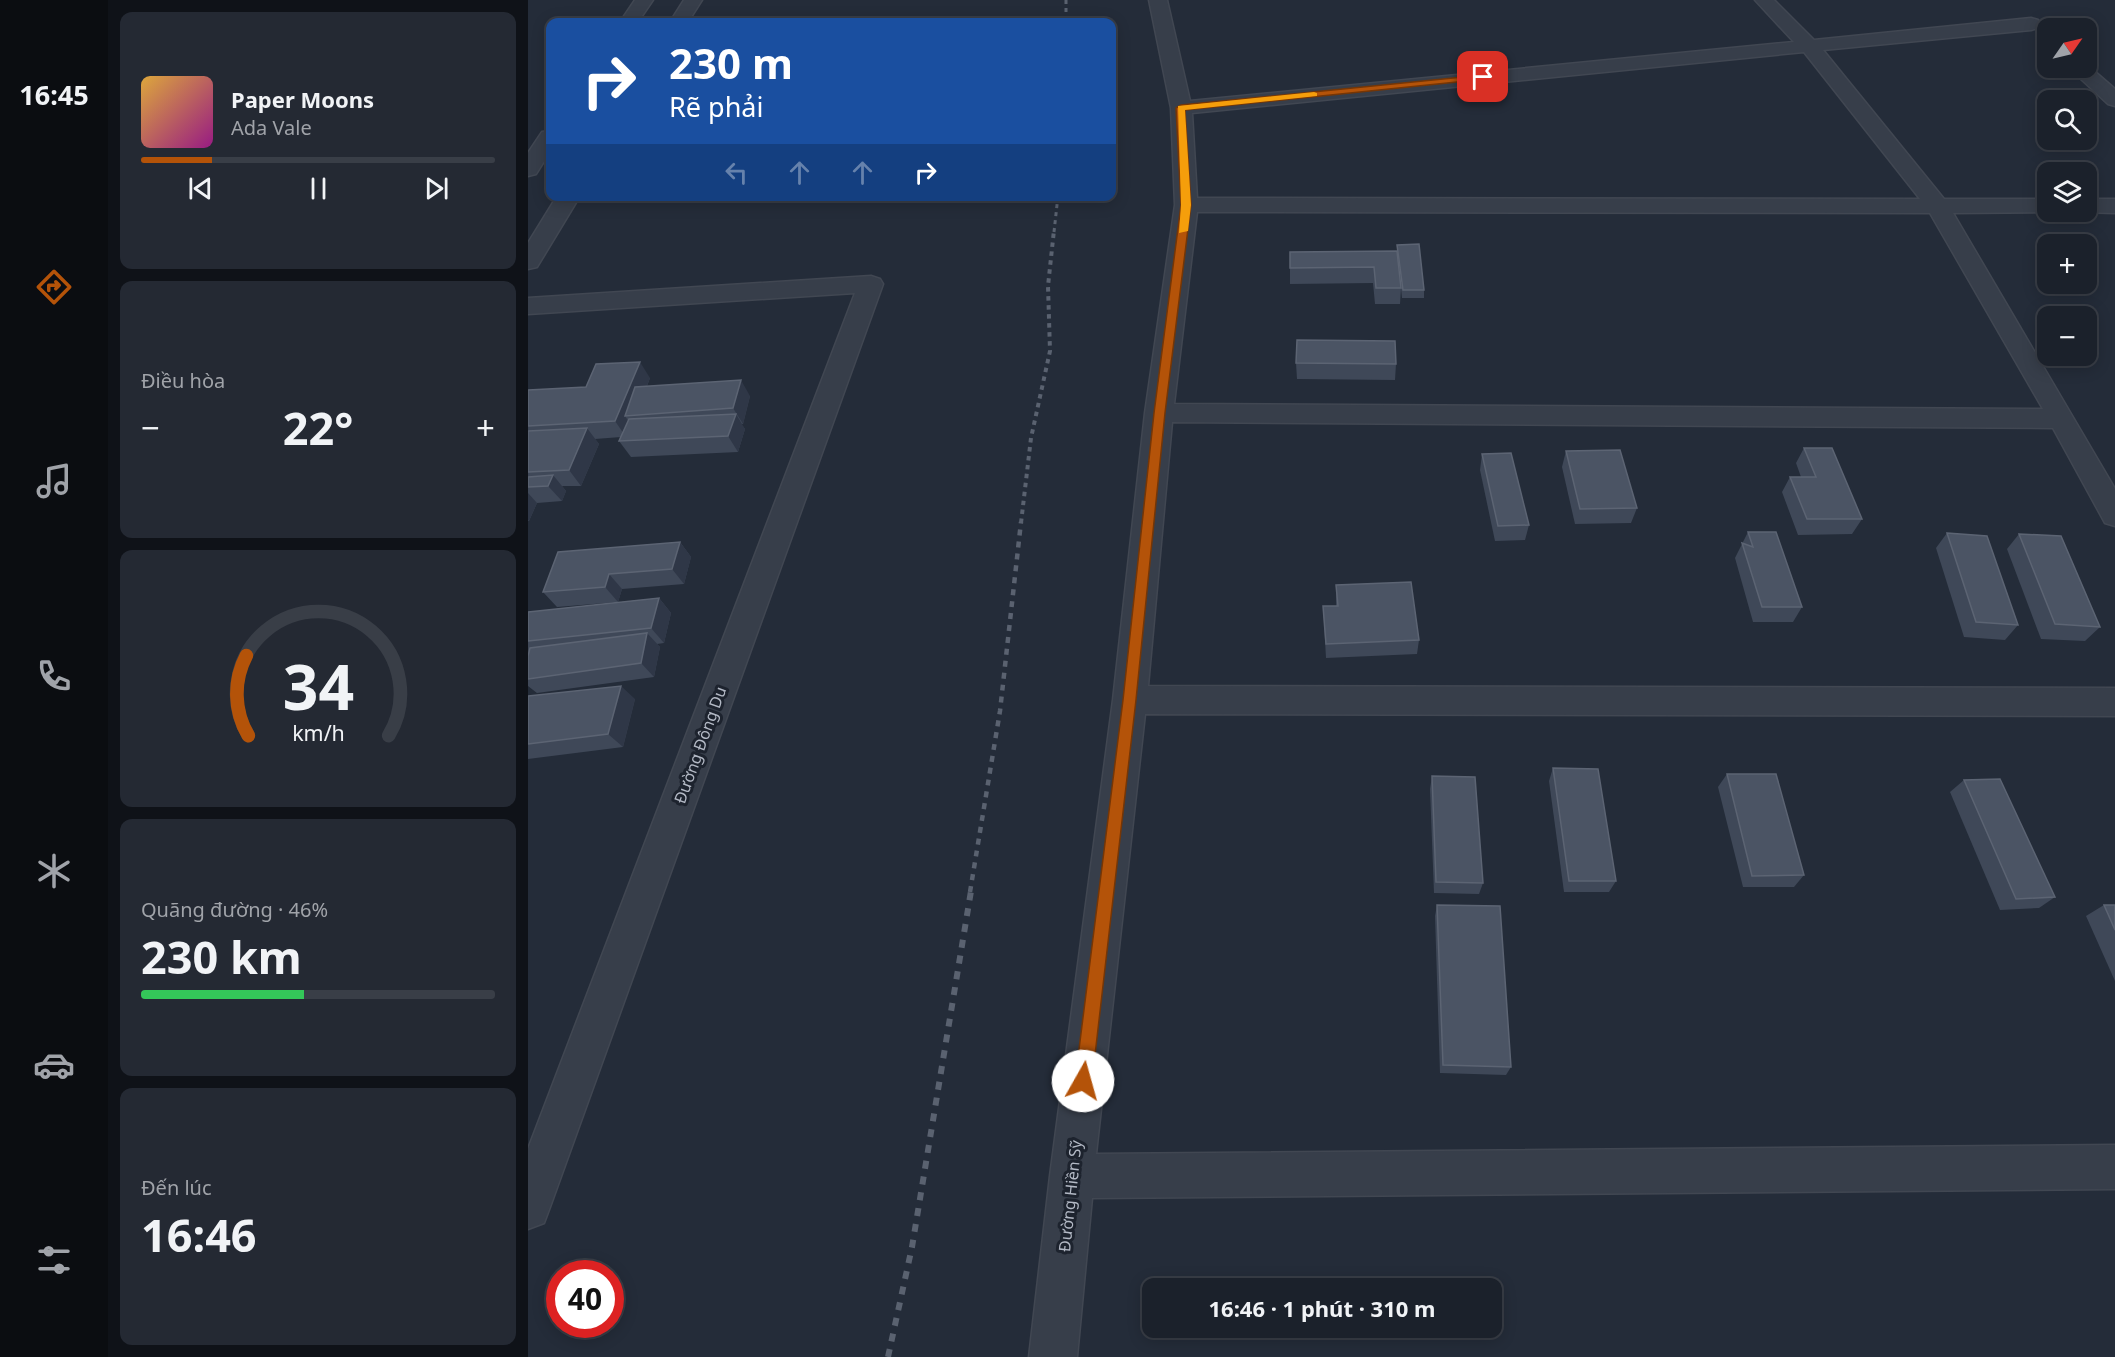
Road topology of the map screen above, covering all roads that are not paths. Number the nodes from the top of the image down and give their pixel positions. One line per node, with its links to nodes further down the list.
1 (644, 0): 6 (street)
2 (693, 0): 7 (street)
3 (1158, 0): 13 (street, Đường Hiền Sỹ)
4 (1764, 0): 10 (street)
5 (2009, 6): 8 (street)
6 (632, 18)
7 (682, 18)
8 (2031, 24): 9 (street); 10 (street)
9 (2037, 29)
10 (1808, 45): 13 (street); 18 (street)
11 (2090, 78): 12 (street)
12 (2115, 100)
13 (1181, 108): 17 (street, Đường Hiền Sỹ)
14 (546, 142): 15 (street)
15 (528, 169)
16 (566, 201): 22 (street)
17 (1186, 205): 18 (street); 24 (street, Đường Hiền Sỹ)
18 (1937, 205): 19 (street); 25 (street)
19 (2037, 206)
20 (2097, 206): 21 (street)
21 (2115, 206)
22 (528, 262)
23 (528, 306): 31 (street, Đường Đông Du)
24 (1159, 413): 25 (street); 27 (street, Đường Hiền Sỹ)
25 (2062, 419): 26 (street)
26 (2115, 515)
27 (1130, 700): 28 (street); 30 (street, Đường Hiền Sỹ)
28 (2115, 702)
29 (2115, 1167): 30 (street)
30 (1072, 1176): 32 (street, Đường Hiền Sỹ)
31 (528, 1207)
32 (1053, 1357)

